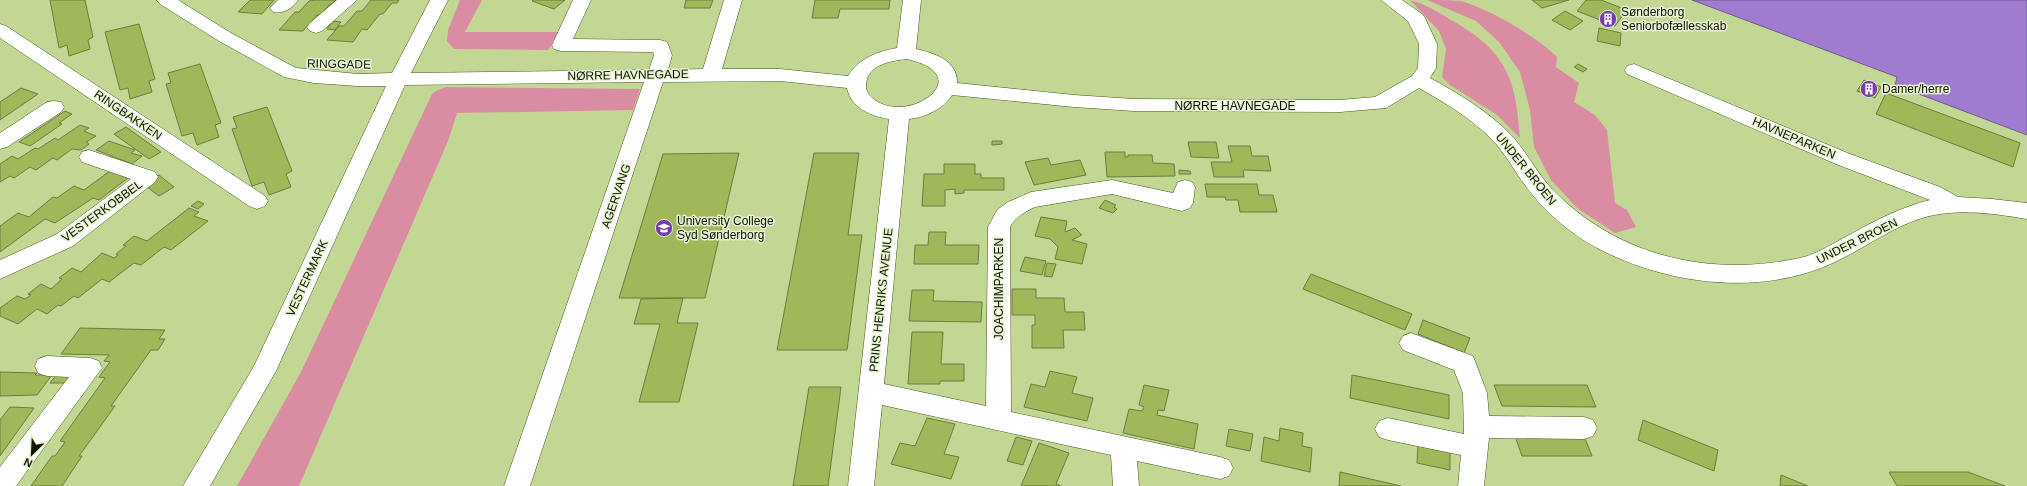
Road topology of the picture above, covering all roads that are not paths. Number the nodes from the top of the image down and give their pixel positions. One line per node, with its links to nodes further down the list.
1 (166, 0): 14 (street, RINGGADE)
2 (348, 0): 8 (street)
3 (439, 0): 14 (street, VESTERMARK)
4 (582, 0): 11 (street)
5 (733, 0): 12 (street)
6 (912, 0): 10 (street)
7 (1390, 0): 16 (street)
8 (316, 27)
9 (0, 30): 23 (street, RINGBAKKEN)
10 (906, 53): 15 (street); 17 (street)
11 (659, 68): 12 (street, NØRRE HAVNEGADE); 14 (street, NØRRE HAVNEGADE); 38 (street, AGERVANG)
12 (713, 69): 15 (street, NØRRE HAVNEGADE)
13 (1634, 70): 24 (street, HAVNEPARKEN)
14 (403, 71): 37 (street, VESTERMARK)
15 (857, 78): 19 (street)
16 (1419, 80): 17 (street, NØRRE HAVNEGADE); 24 (street, UNDER BROEN)
17 (948, 88): 19 (street)
18 (54, 107): 20 (street)
19 (900, 114): 29 (street, PRINS HENRIKS AVENUE)
20 (0, 142)
21 (89, 156): 26 (street, VESTERKOBBEL)
22 (1185, 187): 30 (street, JOACHIMPARKEN)
23 (257, 201)
24 (1954, 205): 25 (street, UNDER BROEN)
25 (2027, 211)
26 (0, 270)
27 (1411, 343): 33 (street)
28 (47, 366): 36 (street)
29 (871, 392): 30 (street); 39 (street, PRINS HENRIKS AVENUE)
30 (998, 420): 34 (street)
31 (1584, 428): 33 (street)
32 (1388, 429): 33 (street)
33 (1476, 437): 41 (street)
34 (1123, 447): 35 (street); 40 (street)
35 (1220, 468)
36 (1, 486)
37 (196, 486)
38 (517, 486)
39 (861, 486)
40 (1126, 486)
41 (1471, 486)

